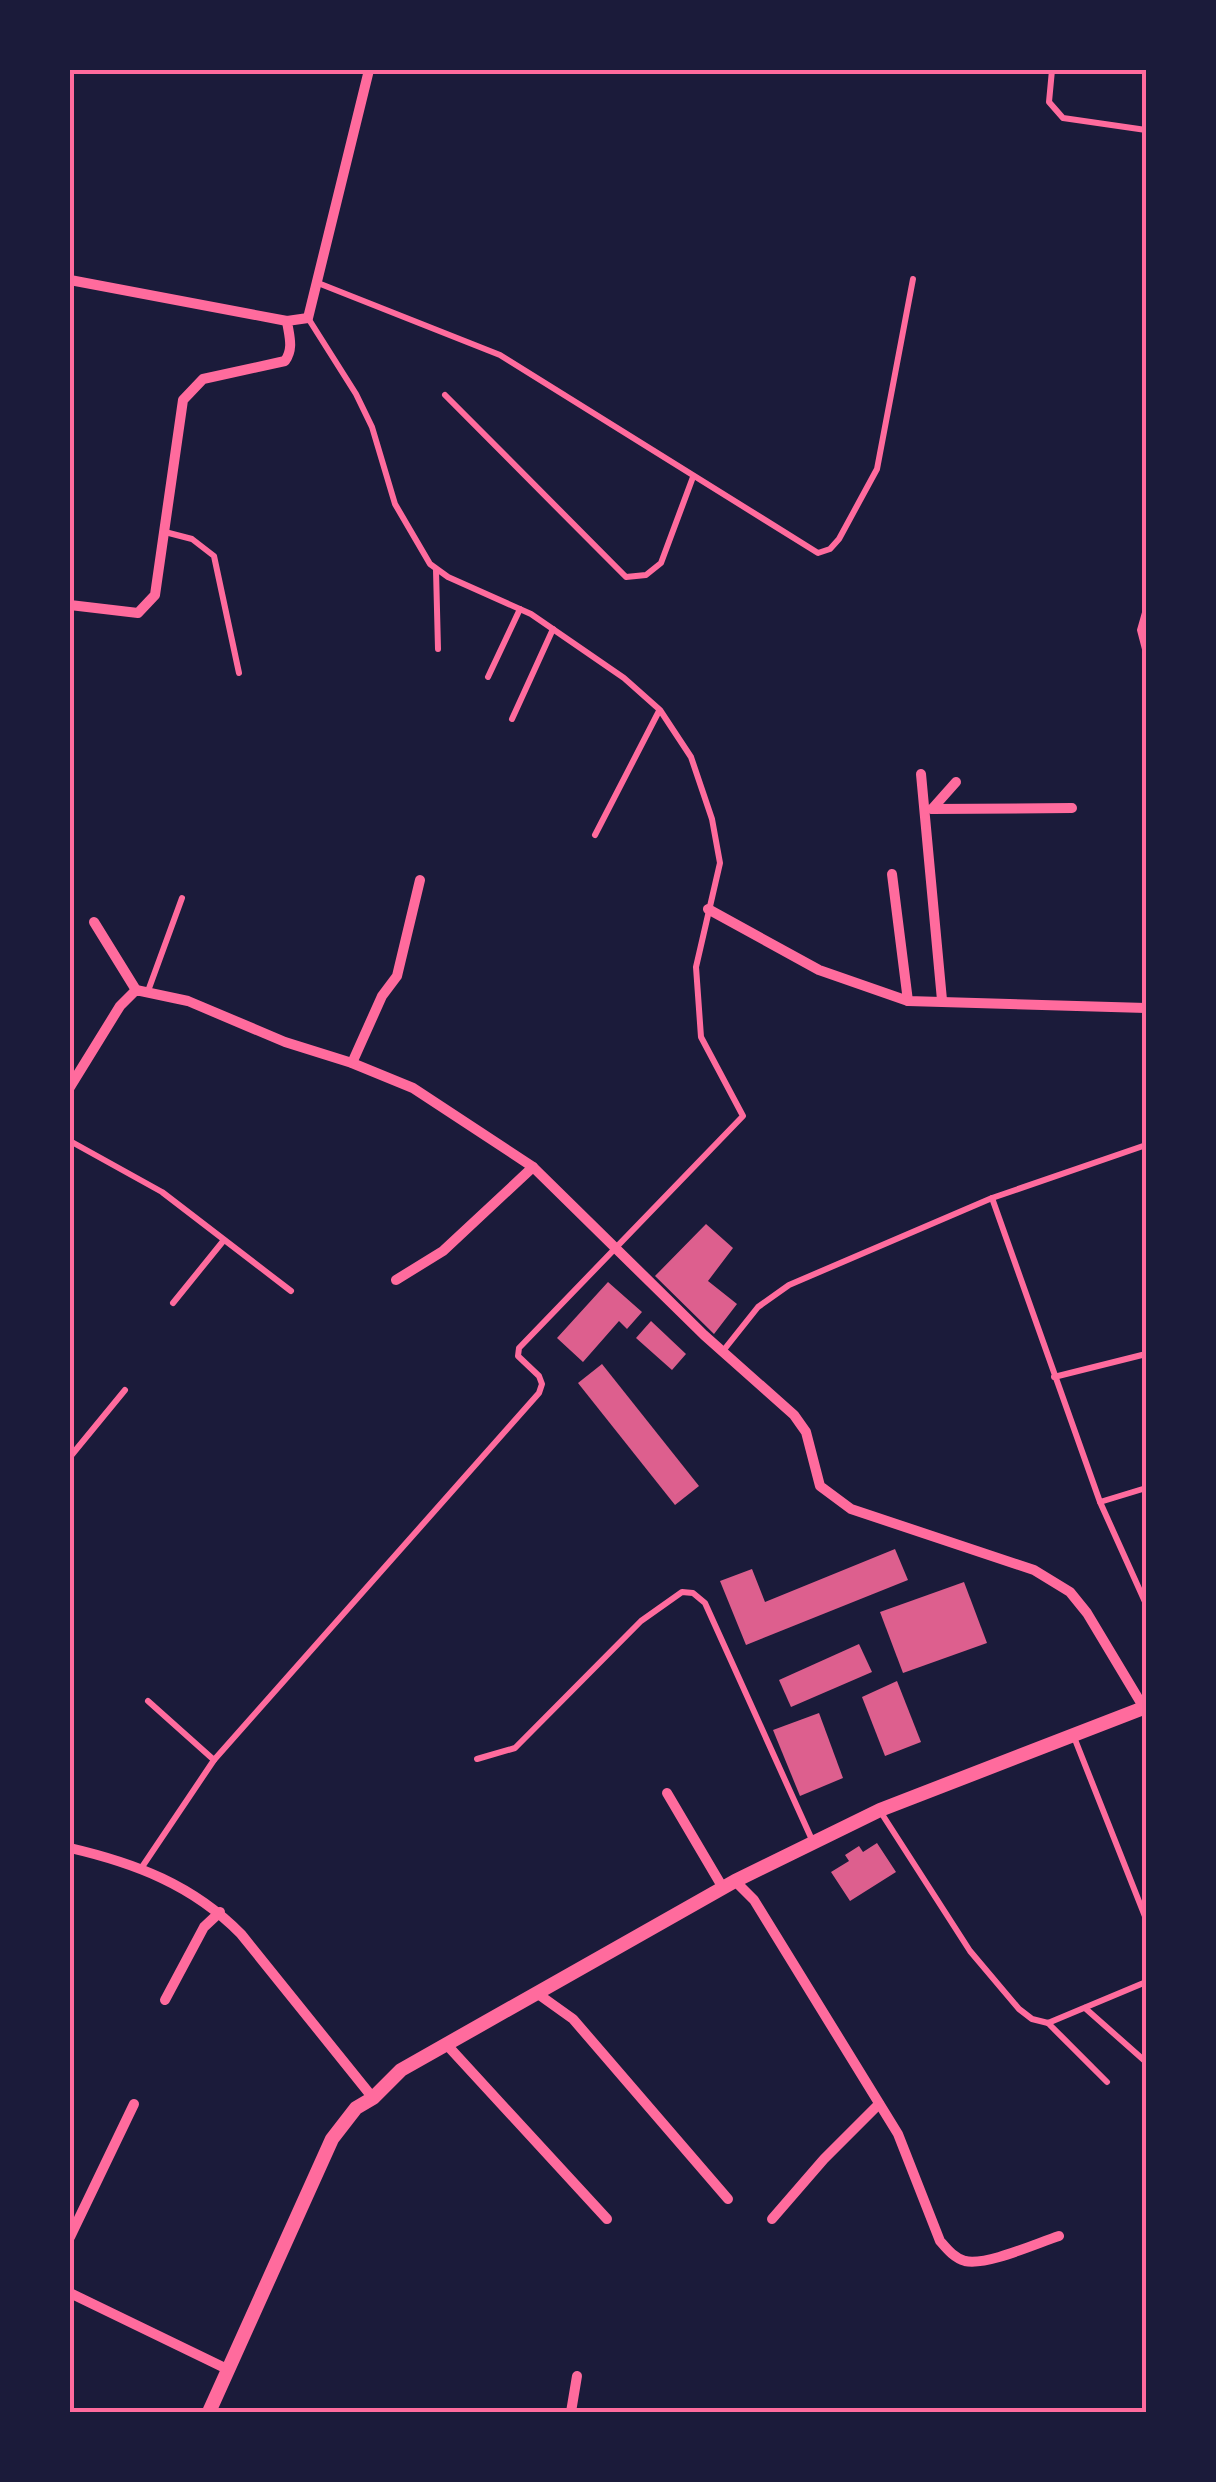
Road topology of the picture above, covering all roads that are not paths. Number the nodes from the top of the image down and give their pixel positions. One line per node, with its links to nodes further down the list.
1 (368, 70): 6 (street)
2 (1052, 70): 3 (lane)
3 (1146, 130)
4 (913, 279): 10 (lane)
5 (70, 280): 8 (street)
6 (316, 283): 7 (street); 10 (lane)
7 (308, 318): 8 (street); 12 (lane)
8 (287, 321): 11 (street)
9 (445, 394): 10 (lane)
10 (694, 477)
11 (164, 532): 13 (street); 19 (lane)
12 (436, 568): 14 (lane); 17 (lane)
13 (70, 606)
14 (520, 609): 16 (lane); 20 (lane)
15 (1146, 609): 18 (lane)
16 (553, 629): 21 (lane); 22 (lane)
17 (438, 649)
18 (1146, 652)
19 (240, 672)
20 (488, 677)
21 (660, 710): 27 (lane); 31 (lane)
22 (512, 718)
23 (921, 774): 26 (street)
24 (956, 782): 26 (street)
25 (1072, 808): 26 (street)
26 (928, 813): 35 (street)
27 (594, 835)
28 (892, 874): 34 (street)
29 (420, 880): 37 (street)
30 (182, 898): 33 (lane)
31 (708, 909): 34 (street); 44 (lane)
32 (94, 922): 33 (street)
33 (142, 991): 37 (street); 38 (street)
34 (908, 1000): 35 (street)
35 (942, 1000): 36 (street)
36 (1146, 1008)
37 (352, 1063): 41 (street)
38 (70, 1087)
39 (70, 1141): 43 (lane)
40 (1146, 1145): 42 (lane)
41 (533, 1168): 44 (street); 45 (street)
42 (992, 1198): 48 (lane); 50 (lane)
43 (224, 1240): 46 (lane); 47 (lane)
44 (615, 1248): 48 (street); 60 (lane)
45 (396, 1280)
46 (291, 1292)
47 (174, 1303)
48 (723, 1351): 57 (street)
49 (1146, 1354): 50 (lane)
50 (1054, 1378): 54 (lane)
51 (125, 1390): 52 (lane)
52 (70, 1457)
53 (1146, 1488): 54 (lane)
54 (1100, 1502): 55 (lane)
55 (1146, 1604)
56 (148, 1702): 60 (lane)
57 (1145, 1708): 58 (street)
58 (1073, 1736): 62 (street); 68 (lane)
59 (477, 1759): 63 (lane)
60 (214, 1760): 65 (lane)
61 (667, 1792): 66 (street)
62 (880, 1810): 63 (street); 73 (lane)
63 (814, 1843): 66 (street)
64 (70, 1848): 65 (street)
65 (142, 1867): 67 (street)
66 (728, 1884): 70 (street); 79 (street)
67 (220, 1912): 71 (street); 77 (street)
68 (1146, 1919)
69 (1146, 1982): 72 (lane)
70 (538, 1994): 74 (street); 80 (street)
71 (165, 2000)
72 (1085, 2008): 73 (lane); 75 (lane)
73 (1048, 2022): 76 (lane)
74 (446, 2045): 77 (street); 81 (street)
75 (1146, 2062)
76 (1108, 2082)
77 (373, 2098): 86 (street)
78 (134, 2104): 84 (street)
79 (879, 2104): 82 (street); 83 (street)
80 (728, 2199)
81 (606, 2219)
82 (772, 2219)
83 (1060, 2236)
84 (70, 2237)
85 (70, 2293): 86 (street)
86 (227, 2369): 88 (street)
87 (577, 2376): 89 (street)
88 (210, 2412)
89 (571, 2412)

